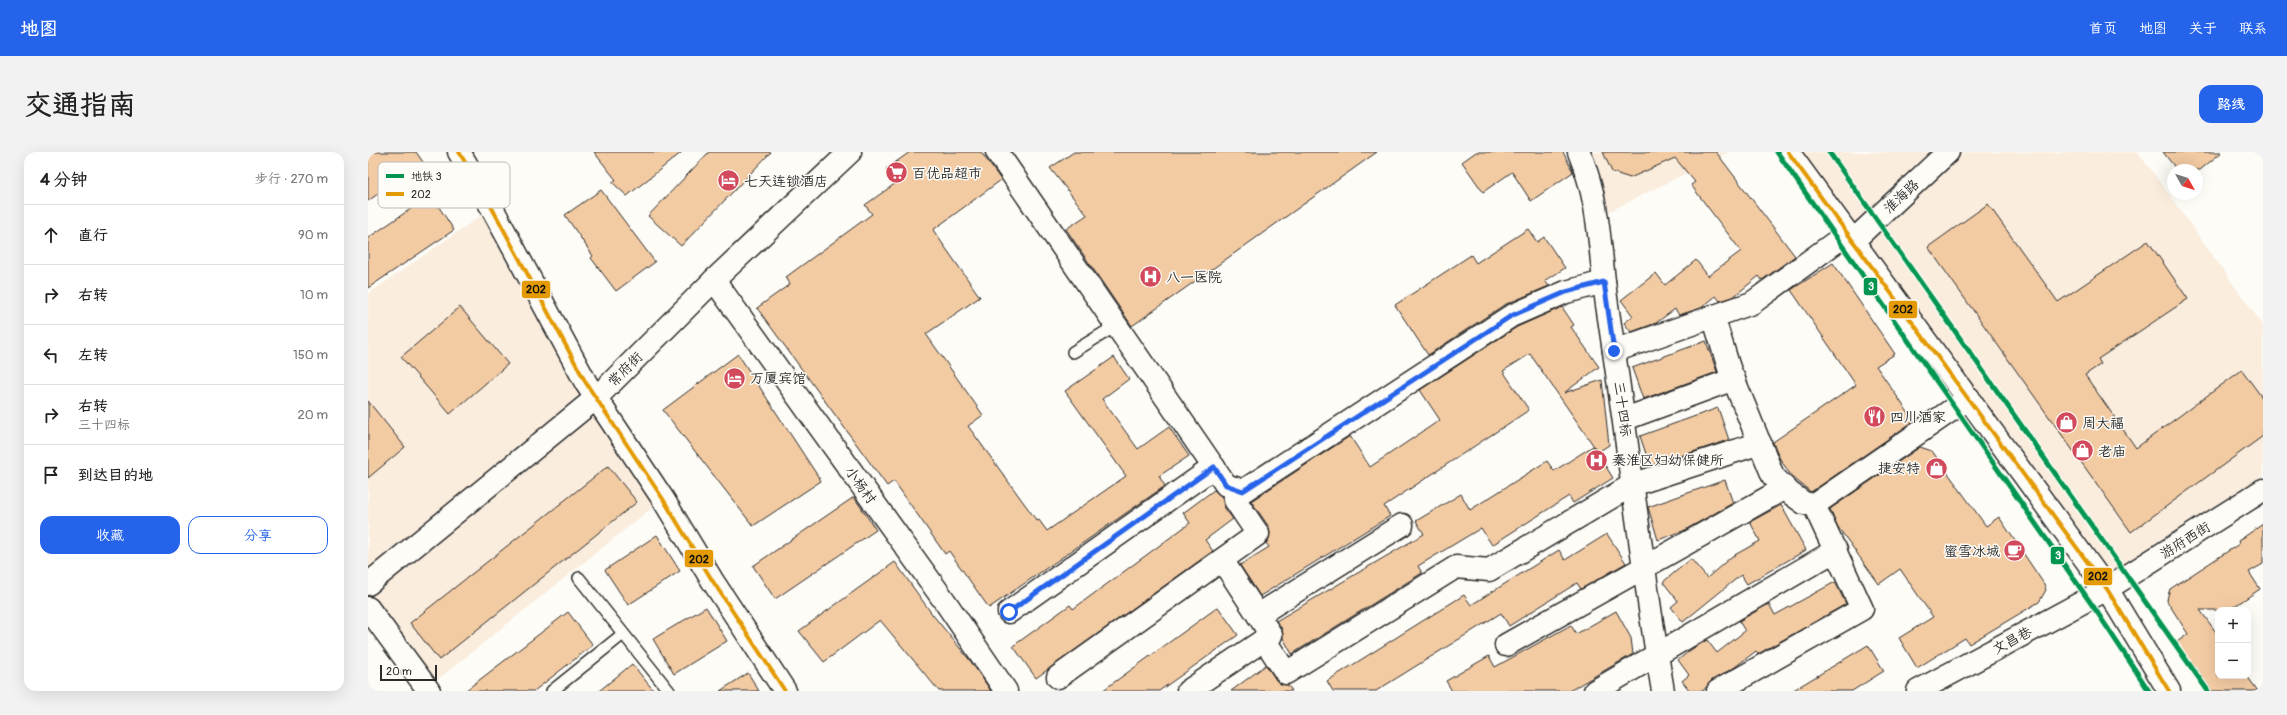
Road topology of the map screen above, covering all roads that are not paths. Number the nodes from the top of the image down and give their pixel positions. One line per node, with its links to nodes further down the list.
1 (460, 152): 7 (street)
2 (850, 152): 10 (street, 常府街)
3 (997, 152): 13 (street)
4 (1579, 152): 11 (street, 三十四标)
5 (1788, 152): 9 (street)
6 (1948, 152): 9 (street, 淮海路)
7 (466, 162)
8 (492, 208): 17 (street)
9 (1851, 237): 12 (street, 淮海路); 18 (street)
10 (714, 280): 17 (street, 常府街); 46 (street, 小杨村)
11 (1604, 282): 14 (street, 三十四标); 23 (street)
12 (1713, 316): 14 (street, 淮海路); 16 (street)
13 (1117, 325): 15 (lane); 21 (street)
14 (1614, 351): 19 (street, 三十四标)
15 (1073, 352)
16 (1734, 379): 19 (street); 20 (street)
17 (596, 398): 32 (street, 常府街); 45 (street)
18 (1969, 398): 26 (street); 33 (street)
19 (1625, 419): 22 (street, 三十四标)
20 (1760, 443): 22 (street); 24 (street)
21 (1214, 467): 23 (street); 35 (street)
22 (1632, 486): 30 (street, 三十四标); 38 (street)
23 (1235, 488): 29 (street)
24 (1785, 488): 26 (street); 30 (street)
25 (2263, 490): 33 (street, 游府西街)
26 (1814, 505): 28 (street)
27 (1402, 525): 36 (street)
28 (1836, 550): 40 (street); 50 (street)
29 (1222, 560): 36 (street); 41 (street)
30 (1643, 568): 39 (street); 40 (street, 三十四标)
31 (579, 578): 37 (lane)
32 (368, 584)
33 (2107, 589): 51 (street, 文昌巷); 52 (street)
34 (368, 608): 42 (street)
35 (1009, 612)
36 (1258, 615): 38 (street)
37 (623, 634): 43 (lane); 44 (lane)
38 (1264, 640): 47 (street)
39 (1506, 645)
40 (1657, 656): 48 (street); 49 (street, 三十四标)
41 (1058, 677)
42 (430, 691)
43 (552, 691)
44 (669, 691)
45 (785, 691)
46 (1006, 691)
47 (1188, 691)
48 (1596, 691)
49 (1663, 691)
50 (1718, 691)
51 (1918, 691)
52 (2169, 691)

